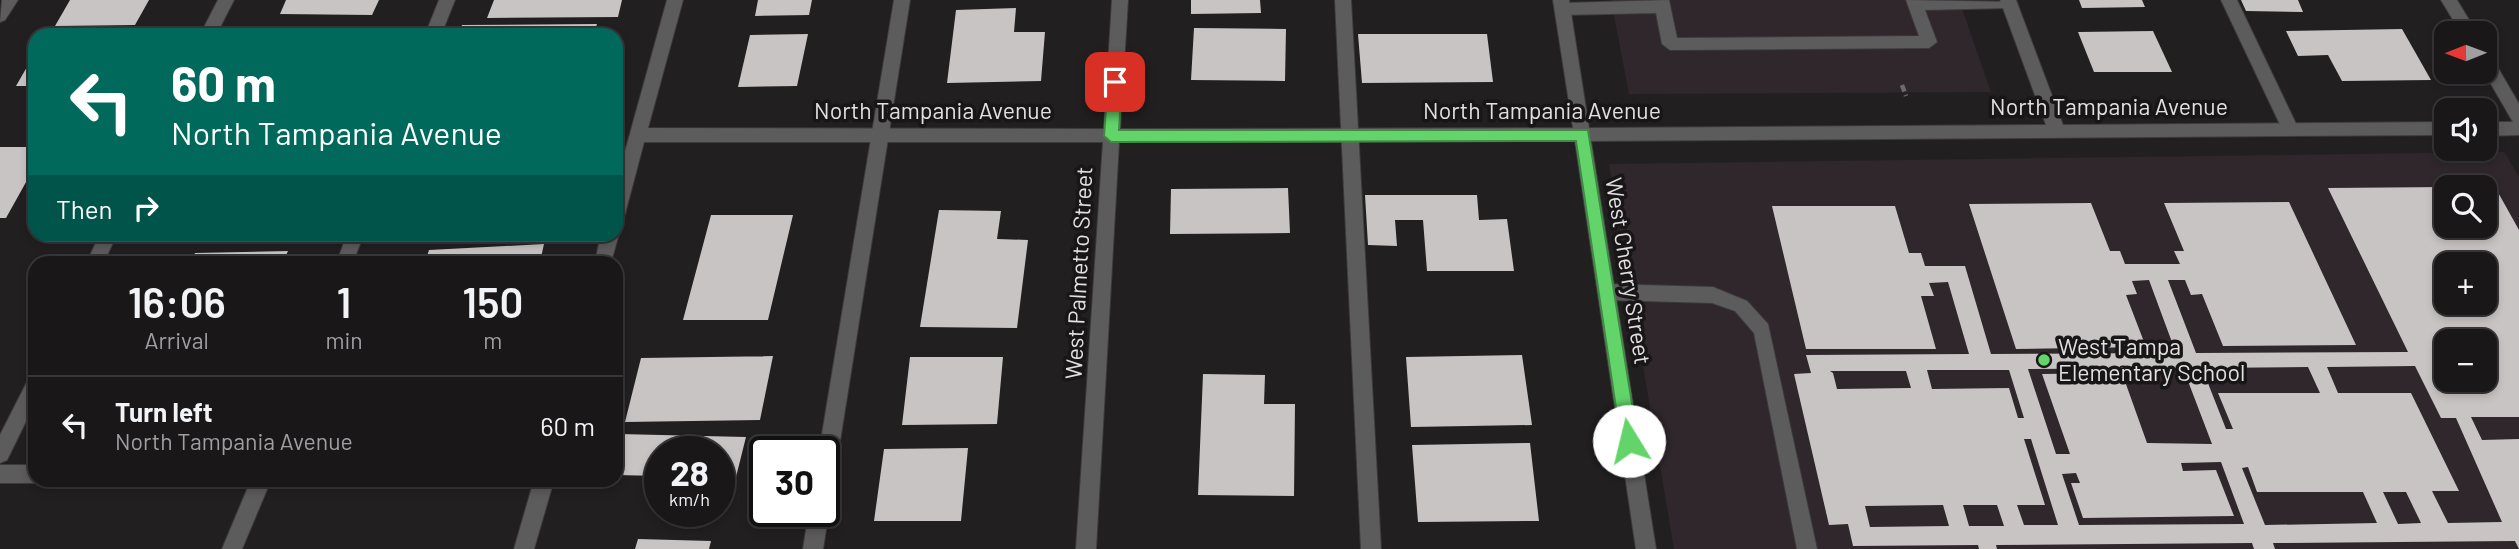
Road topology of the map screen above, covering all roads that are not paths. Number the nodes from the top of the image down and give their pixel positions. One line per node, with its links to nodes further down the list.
1 (10, 0): 14 (street)
2 (226, 0): 16 (street)
3 (447, 0): 17 (street)
4 (675, 0): 25 (street)
5 (902, 0): 27 (street)
6 (1119, 0): 28 (street, West Palmetto Street)
7 (1343, 0): 29 (street)
8 (2229, 0): 23 (street)
9 (2449, 0): 15 (street)
10 (2009, 1): 11 (street); 24 (street)
11 (1915, 2): 12 (street)
12 (1661, 3): 13 (street)
13 (1562, 4): 26 (street, West Cherry Street)
14 (0, 16)
15 (2462, 21)
16 (212, 28)
17 (436, 28)
18 (2497, 80): 19 (street)
19 (2519, 118)
20 (2519, 128): 22 (street)
21 (2434, 129): 23 (street, North Tampania Avenue)
22 (2497, 129)
23 (2291, 130): 24 (street, North Tampania Avenue)
24 (2057, 132): 26 (street, North Tampania Avenue)
25 (638, 135): 27 (street, North Tampania Avenue); 30 (street)
26 (1583, 135): 29 (street, North Tampania Avenue); 31 (street, West Cherry Street)
27 (878, 136): 28 (street, North Tampania Avenue); 33 (street)
28 (1111, 136): 29 (street, North Tampania Avenue); 43 (street, West Palmetto Street)
29 (1350, 136): 44 (street)
30 (623, 189)
31 (1607, 292): 45 (street, West Cherry Street); 46 (street)
32 (28, 398): 34 (street)
33 (831, 436)
34 (0, 454)
35 (0, 474): 36 (street)
36 (28, 474)
37 (258, 487): 40 (street)
38 (542, 487): 41 (street)
39 (816, 527): 42 (street)
40 (232, 549)
41 (524, 549)
42 (813, 549)
43 (1086, 549)
44 (1371, 549)
45 (1646, 549)
46 (1807, 549)

